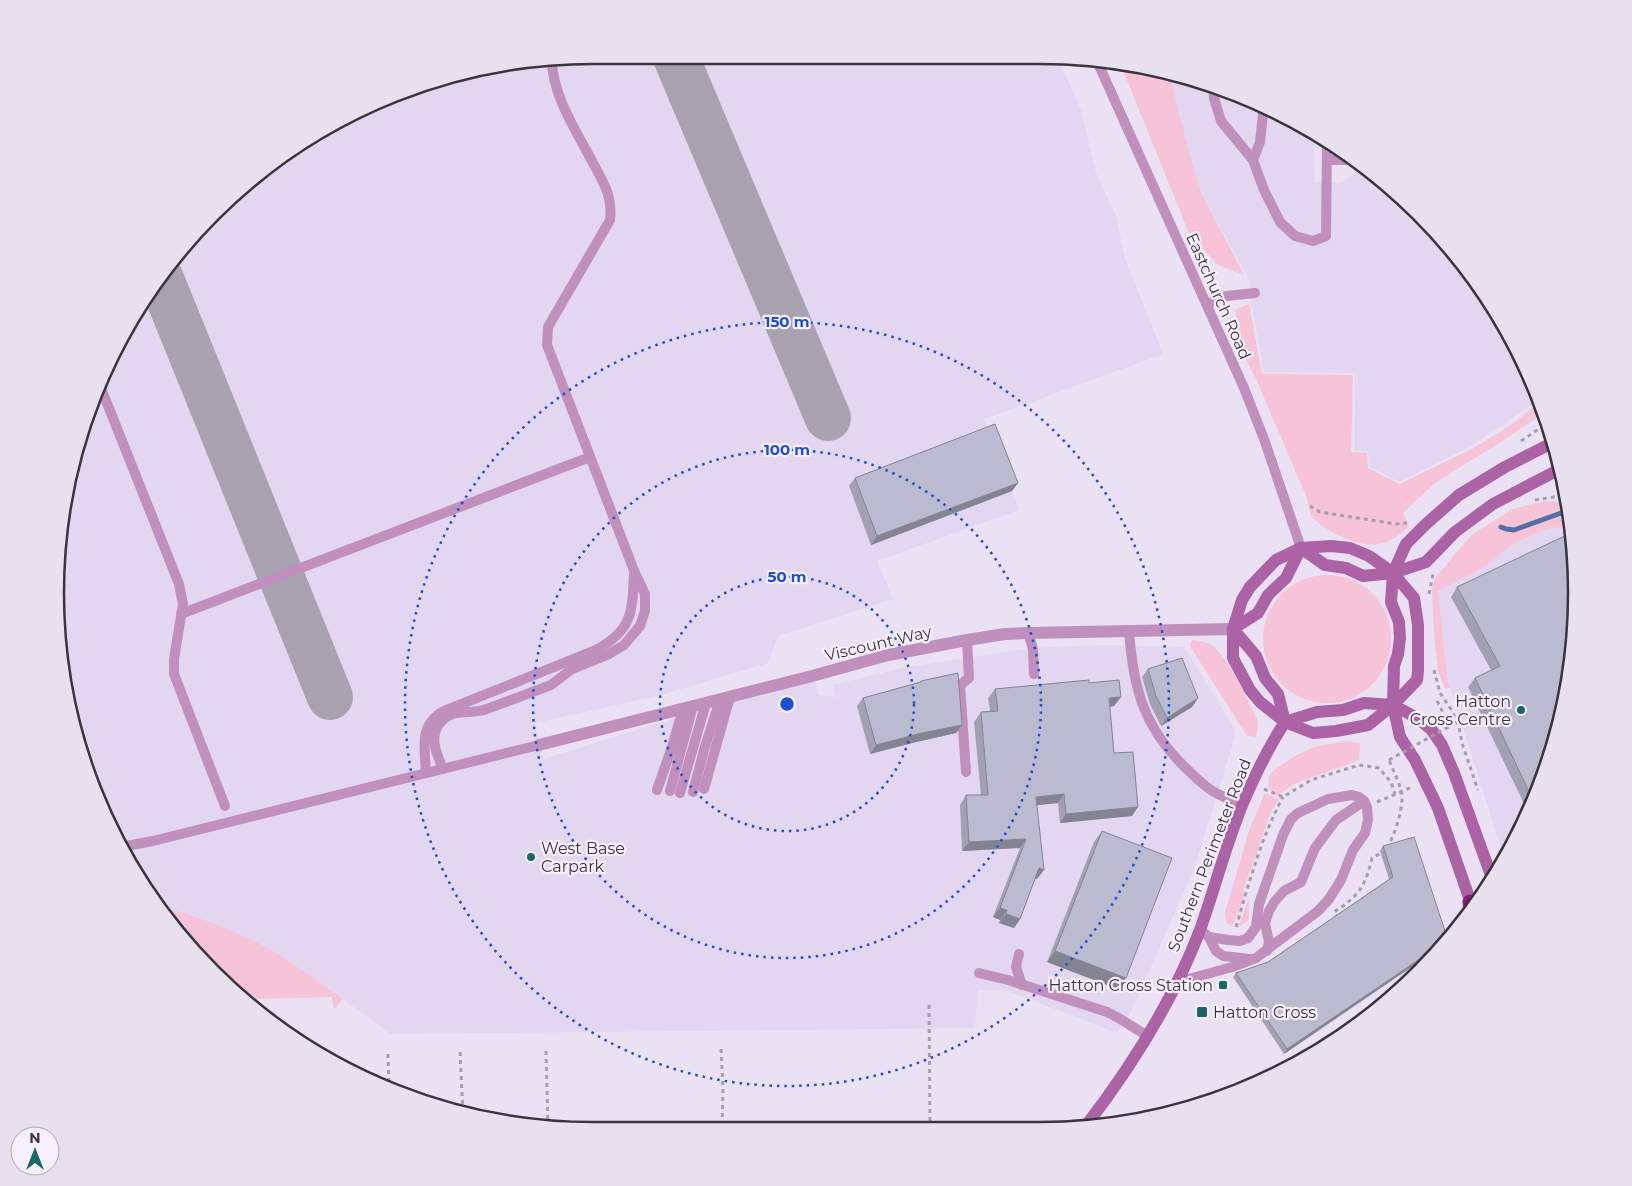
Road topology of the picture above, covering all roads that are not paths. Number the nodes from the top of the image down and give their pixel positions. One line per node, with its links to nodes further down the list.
1 (552, 66): 13 (lane)
2 (1100, 67): 10 (lane, Eastchurch Road)
3 (1213, 94): 6 (lane)
4 (1263, 114): 6 (lane)
5 (1327, 149): 7 (lane)
6 (1253, 160): 7 (lane)
7 (1327, 160): 8 (lane)
8 (1343, 160)
9 (1255, 293): 10 (lane)
10 (1207, 304): 15 (lane, Eastchurch Road)
11 (103, 393): 18 (lane)
12 (1547, 446): 17 (street)
13 (590, 457): 16 (lane); 18 (lane)
14 (1554, 475): 17 (street)
15 (1301, 548): 17 (street); 17 (street); 19 (street); 19 (street)
16 (634, 573): 30 (lane); 32 (lane)
17 (1393, 573): 26 (street); 26 (street)
18 (182, 614): 38 (lane)
19 (1233, 629): 20 (street, Viscount Way); 28 (street); 28 (street)
20 (1129, 630): 21 (street, Viscount Way); 36 (lane)
21 (1028, 633): 22 (street, Viscount Way); 23 (lane)
22 (967, 640): 24 (street, Viscount Way); 31 (lane)
23 (1034, 674)
24 (725, 698): 25 (street, Viscount Way); 33 (lane); 35 (lane)
25 (706, 703): 27 (street, Viscount Way); 27 (lane)
26 (1392, 706): 28 (street); 28 (street); 40 (street); 41 (street)
27 (688, 708): 29 (street, Viscount Way); 34 (lane)
28 (1284, 722): 36 (street, Southern Perimeter Road)
29 (539, 745): 30 (lane)
30 (443, 769): 32 (lane)
31 (966, 772)
32 (426, 773): 39 (lane)
33 (704, 789)
34 (657, 790)
35 (693, 792)
36 (1242, 804): 42 (street, Southern Perimeter Road)
37 (1365, 804): 42 (lane); 43 (lane); 43 (lane)
38 (225, 806)
39 (128, 846)
40 (1489, 870)
41 (1470, 900)
42 (1204, 934): 45 (lane); 47 (street, Southern Perimeter Road)
43 (1267, 950): 45 (lane)
44 (1019, 954): 48 (lane)
45 (1256, 958): 47 (lane)
46 (979, 974): 48 (lane)
47 (1178, 982): 49 (street, Southern Perimeter Road)
48 (1022, 984): 49 (lane)
49 (1148, 1036): 50 (street, Southern Perimeter Road)
50 (1090, 1120)

